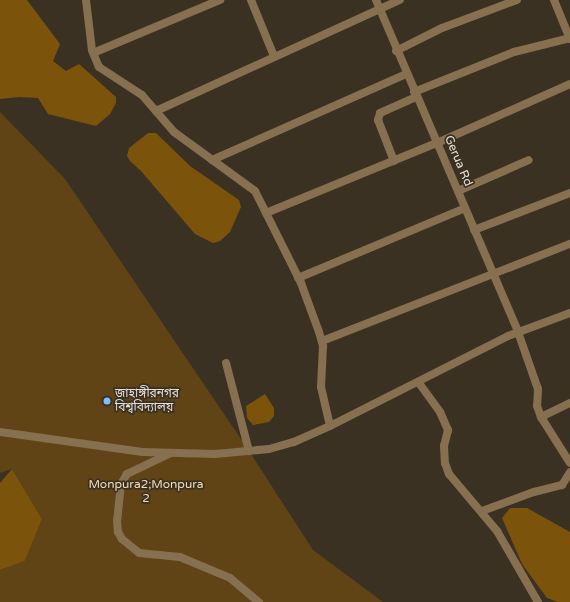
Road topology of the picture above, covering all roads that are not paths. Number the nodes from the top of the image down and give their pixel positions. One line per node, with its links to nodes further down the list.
1 (86, 0): 11 (street)
2 (220, 0): 11 (street)
3 (251, 0): 12 (street)
4 (376, 0): 8 (street, Gerua Rd)
5 (400, 0): 8 (street)
6 (517, 0): 10 (street)
7 (554, 0): 9 (street)
8 (380, 10): 10 (street, Gerua Rd); 12 (street)
9 (570, 38): 15 (street)
10 (396, 50): 13 (street, Gerua Rd)
11 (94, 53): 16 (street)
12 (274, 56): 16 (street)
13 (406, 74): 15 (street, Gerua Rd); 18 (street)
14 (570, 84): 17 (street)
15 (415, 94): 17 (street, Gerua Rd); 20 (street)
16 (156, 111): 18 (street)
17 (437, 143): 20 (street); 21 (street, Gerua Rd)
18 (212, 160): 24 (street)
19 (529, 160): 21 (street)
20 (394, 161): 24 (street)
21 (458, 191): 23 (street, Gerua Rd)
22 (570, 193): 25 (street)
23 (465, 208): 25 (street, Gerua Rd); 28 (street)
24 (266, 213): 28 (street)
25 (474, 230): 27 (street, Gerua Rd)
26 (570, 244): 27 (street)
27 (493, 276): 30 (street, Gerua Rd); 31 (street)
28 (298, 278): 31 (street)
29 (570, 313): 30 (street)
30 (518, 332): 33 (street); 35 (street, Gerua Rd)
31 (322, 341): 37 (street)
32 (226, 363): 39 (street)
33 (419, 383): 37 (street); 43 (street)
34 (570, 404): 35 (street)
35 (541, 416): 41 (street)
36 (0, 423): 38 (street)
37 (330, 426): 39 (street)
38 (2, 433): 40 (street)
39 (249, 451): 40 (street)
40 (173, 453): 44 (street)
41 (570, 463)
42 (570, 472): 43 (street)
43 (482, 511): 45 (street)
44 (259, 602)
45 (538, 602)

